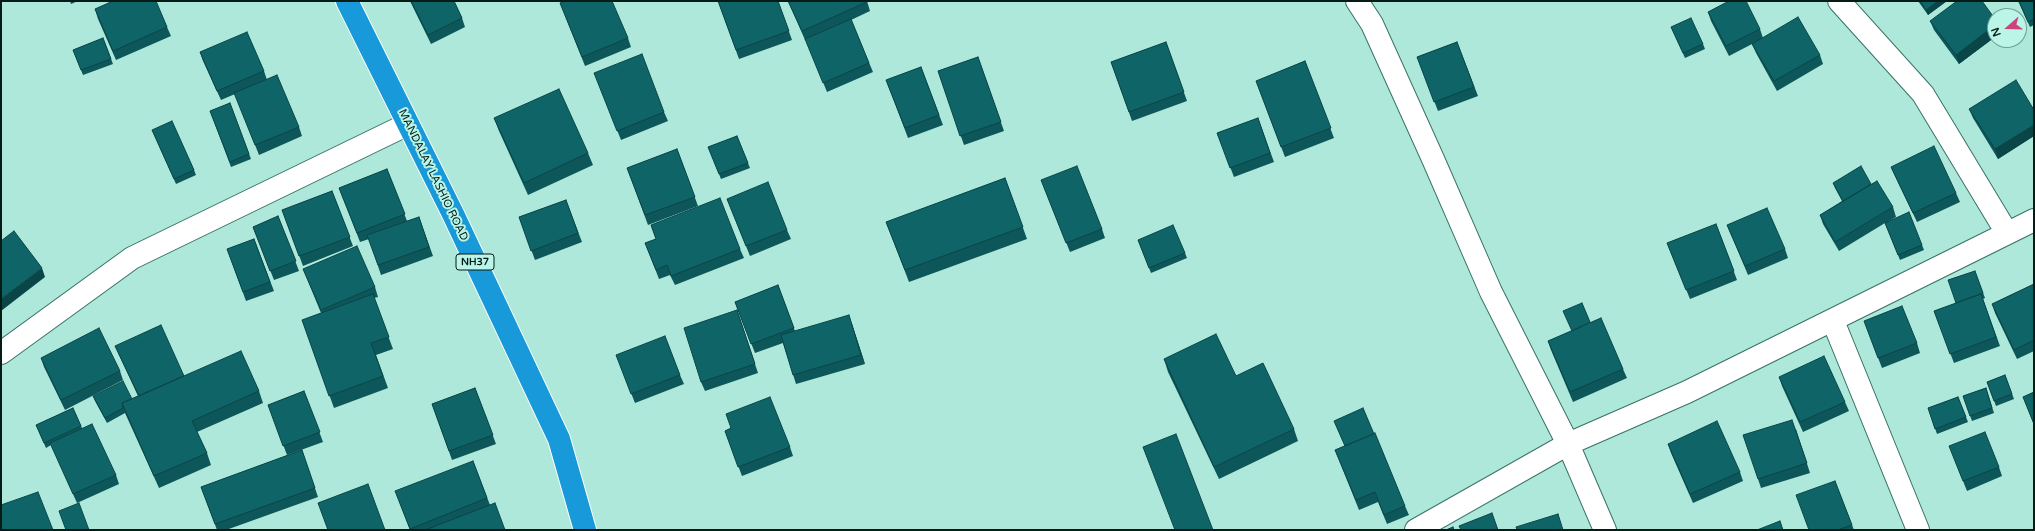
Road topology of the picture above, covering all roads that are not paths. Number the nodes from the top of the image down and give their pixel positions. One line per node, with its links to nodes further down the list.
1 (347, 1): 4 (highway, MANDALAY LASHIO ROAD / NH37)
2 (1357, 1): 9 (street)
3 (1840, 1): 6 (street)
4 (408, 124): 8 (street); 10 (highway, MANDALAY LASHIO ROAD / NH37)
5 (2034, 220): 6 (street)
6 (2007, 233): 7 (street)
7 (1834, 321): 9 (street); 13 (street)
8 (1, 353)
9 (1568, 444): 11 (street); 12 (street)
10 (585, 530)
11 (1416, 530)
12 (1605, 530)
13 (1918, 530)

